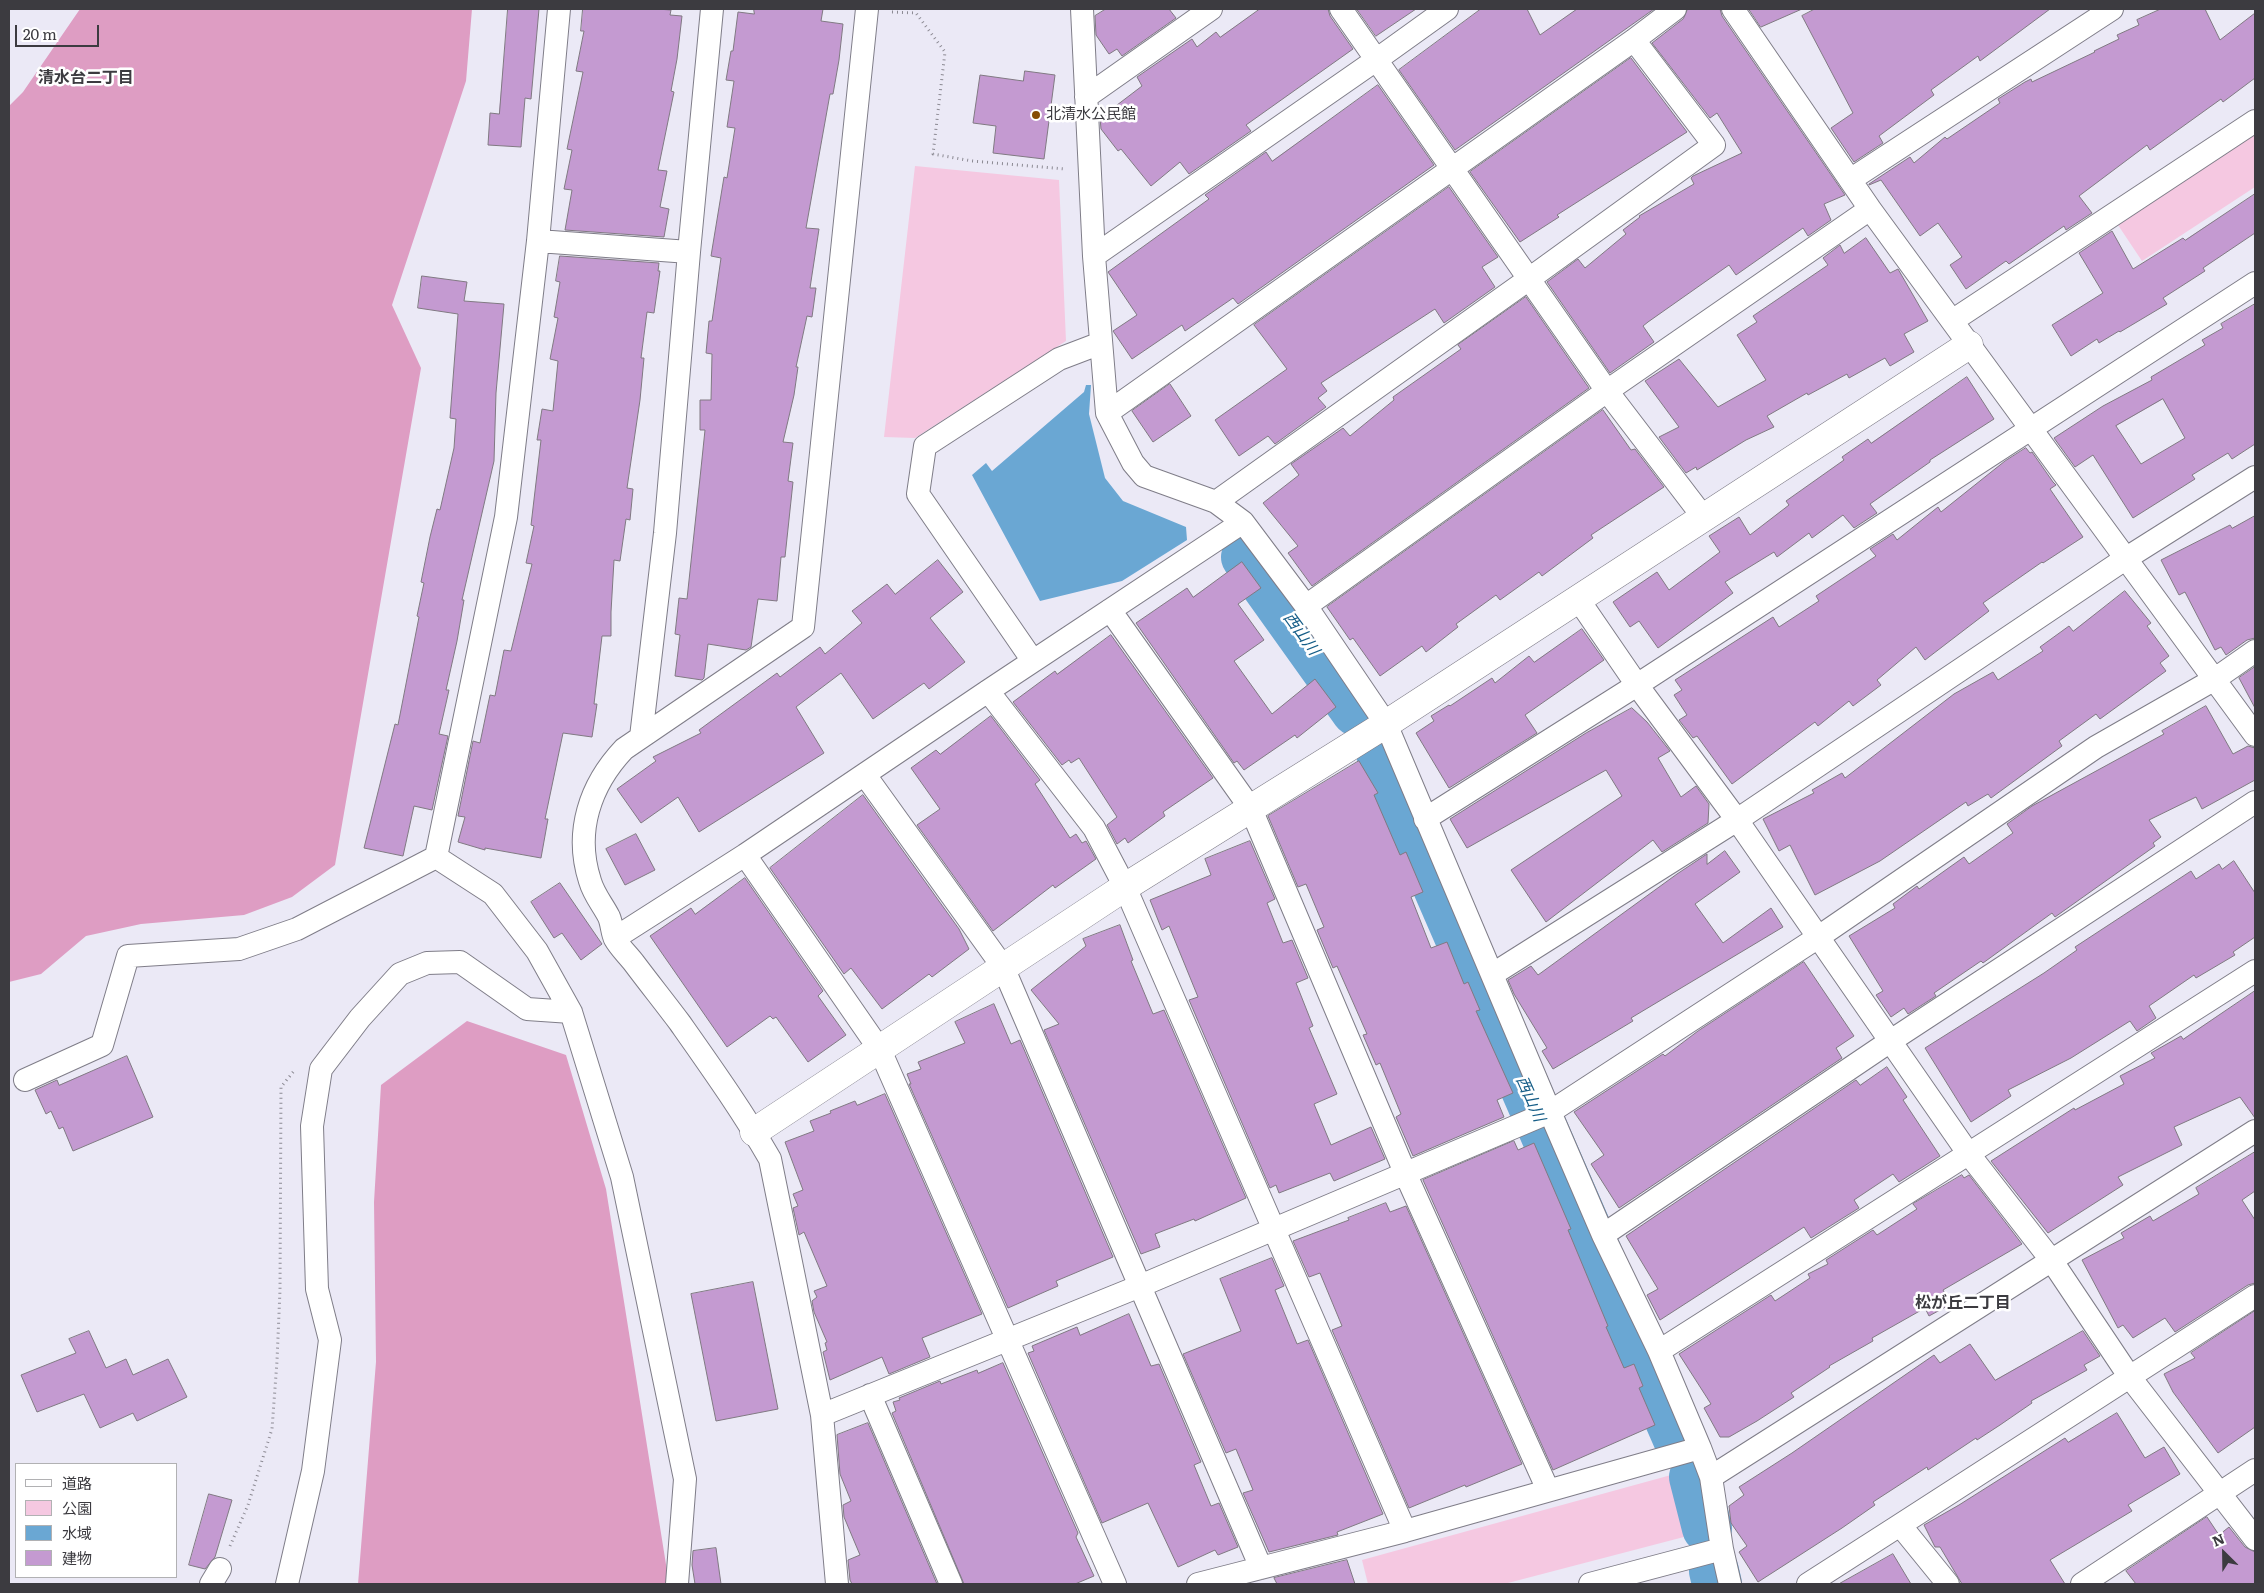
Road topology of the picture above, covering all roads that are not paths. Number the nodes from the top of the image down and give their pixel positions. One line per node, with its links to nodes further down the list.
1 (559, 9): 18 (street)
2 (712, 9): 19 (street)
3 (867, 9): 44 (street)
4 (1082, 9): 13 (street)
5 (1212, 9): 13 (street)
6 (1341, 9): 12 (street)
7 (1447, 9): 12 (street)
8 (1675, 9): 11 (street)
9 (1733, 9): 16 (street)
10 (2112, 9): 16 (street)
11 (1634, 40): 15 (street); 21 (street)
12 (1376, 60): 15 (street); 20 (street)
13 (1086, 98): 20 (street)
14 (2255, 121): 23 (street)
15 (1452, 169): 21 (street); 27 (street)
16 (1850, 180): 17 (street)
17 (1870, 209): 23 (street); 26 (street)
18 (538, 241): 19 (street); 51 (street)
19 (688, 252): 44 (street)
20 (1094, 256): 24 (street)
21 (1529, 279): 26 (street); 30 (street)
22 (2255, 283): 28 (street)
23 (1952, 321): 25 (street)
24 (1101, 343): 27 (street); 38 (street)
25 (1969, 345): 28 (street); 31 (street)
26 (1607, 391): 31 (street); 35 (street)
27 (1107, 414): 30 (street)
28 (2031, 430): 33 (street); 40 (street)
29 (2255, 477): 33 (street)
30 (1216, 502): 32 (street)
31 (1704, 518): 34 (street)
32 (1243, 522): 35 (street); 36 (street)
33 (2125, 560): 39 (street); 49 (street)
34 (1578, 599): 40 (street); 42 (street)
35 (1306, 606): 42 (street)
36 (1110, 610): 38 (street); 47 (street)
37 (2255, 651): 39 (street)
38 (1033, 661): 41 (street)
39 (2215, 679): 43 (street); 54 (street)
40 (1637, 685): 48 (street); 49 (street)
41 (988, 691): 45 (street); 52 (street)
42 (1386, 724): 47 (street); 48 (street)
43 (2255, 735)
44 (641, 737): 53 (street)
45 (865, 775): 50 (street); 55 (street)
46 (2255, 802): 59 (street)
47 (1251, 809): 52 (street); 66 (street)
48 (1425, 819): 57 (street)
49 (1737, 820): 54 (street); 57 (street)
50 (745, 855): 53 (street); 60 (street)
51 (436, 857): 58 (street); 61 (street)
52 (1125, 888): 55 (street); 67 (street)
53 (615, 938): 64 (street)
54 (1817, 938): 59 (street); 62 (street)
55 (1003, 967): 60 (street); 70 (street)
56 (2255, 972): 65 (street)
57 (1493, 974): 62 (street)
58 (571, 1012): 87 (street); 88 (street)
59 (1889, 1042): 65 (street); 68 (street)
60 (880, 1050): 64 (street); 72 (street)
61 (24, 1080)
62 (1550, 1112): 66 (street); 68 (street)
63 (2255, 1131): 69 (street)
64 (754, 1132): 76 (street)
65 (1968, 1153): 69 (street); 73 (street)
66 (1406, 1175): 67 (street); 80 (street)
67 (1275, 1229): 70 (street); 83 (street)
68 (1603, 1235): 73 (street)
69 (2052, 1261): 74 (street); 79 (street)
70 (1140, 1286): 72 (street); 86 (street)
71 (2255, 1296): 74 (street)
72 (1008, 1339): 75 (street); 91 (street)
73 (1659, 1351): 77 (street)
74 (2129, 1376): 81 (street); 82 (street)
75 (870, 1395): 76 (street); 90 (street)
76 (822, 1415): 89 (street)
77 (1700, 1448): 79 (street); 80 (street)
78 (2255, 1470): 81 (street)
79 (1711, 1477): 85 (street)
80 (1548, 1490): 83 (street)
81 (2221, 1492): 84 (street); 97 (street)
82 (1900, 1525): 95 (street); 96 (street)
83 (1405, 1530): 86 (street)
84 (2255, 1539)
85 (1722, 1549): 93 (street); 94 (street)
86 (1261, 1568): 92 (street)
87 (287, 1584)
88 (677, 1584)
89 (838, 1584)
90 (951, 1584)
91 (1115, 1584)
92 (1198, 1584)
93 (1590, 1584)
94 (1730, 1584)
95 (1808, 1584)
96 (1948, 1584)
97 (2082, 1584)

